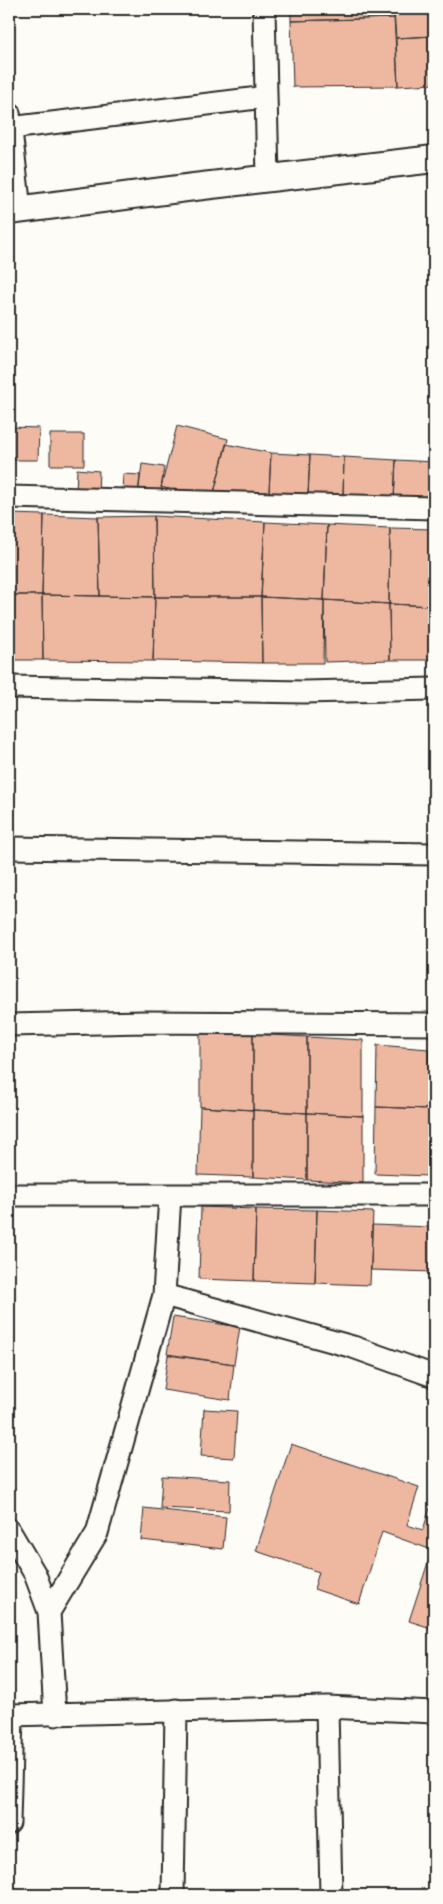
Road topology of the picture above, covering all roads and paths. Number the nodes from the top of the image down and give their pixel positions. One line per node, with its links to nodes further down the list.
1 (264, 9): 2 (street)
2 (266, 97): 3 (street); 5 (street)
3 (10, 121): 6 (street)
4 (434, 158): 5 (street)
5 (268, 178): 6 (street)
6 (14, 211)
7 (9, 497): 8 (street)
8 (434, 508)
9 (9, 686): 10 (street)
10 (434, 689)
11 (9, 848): 12 (street)
12 (434, 854)
13 (434, 1024): 14 (street)
14 (9, 1025)
15 (9, 1195): 16 (street)
16 (170, 1195): 17 (street); 18 (street)
17 (434, 1195)
18 (164, 1295): 19 (street); 21 (street)
19 (434, 1376)
20 (9, 1530): 21 (street)
21 (49, 1612): 26 (street)
22 (328, 1707): 23 (street); 24 (street); 29 (street)
23 (176, 1710): 26 (street); 28 (street)
24 (434, 1712)
25 (10, 1715): 26 (street); 27 (street)
26 (54, 1715)
27 (9, 1823)
28 (173, 1895)
29 (331, 1895)

